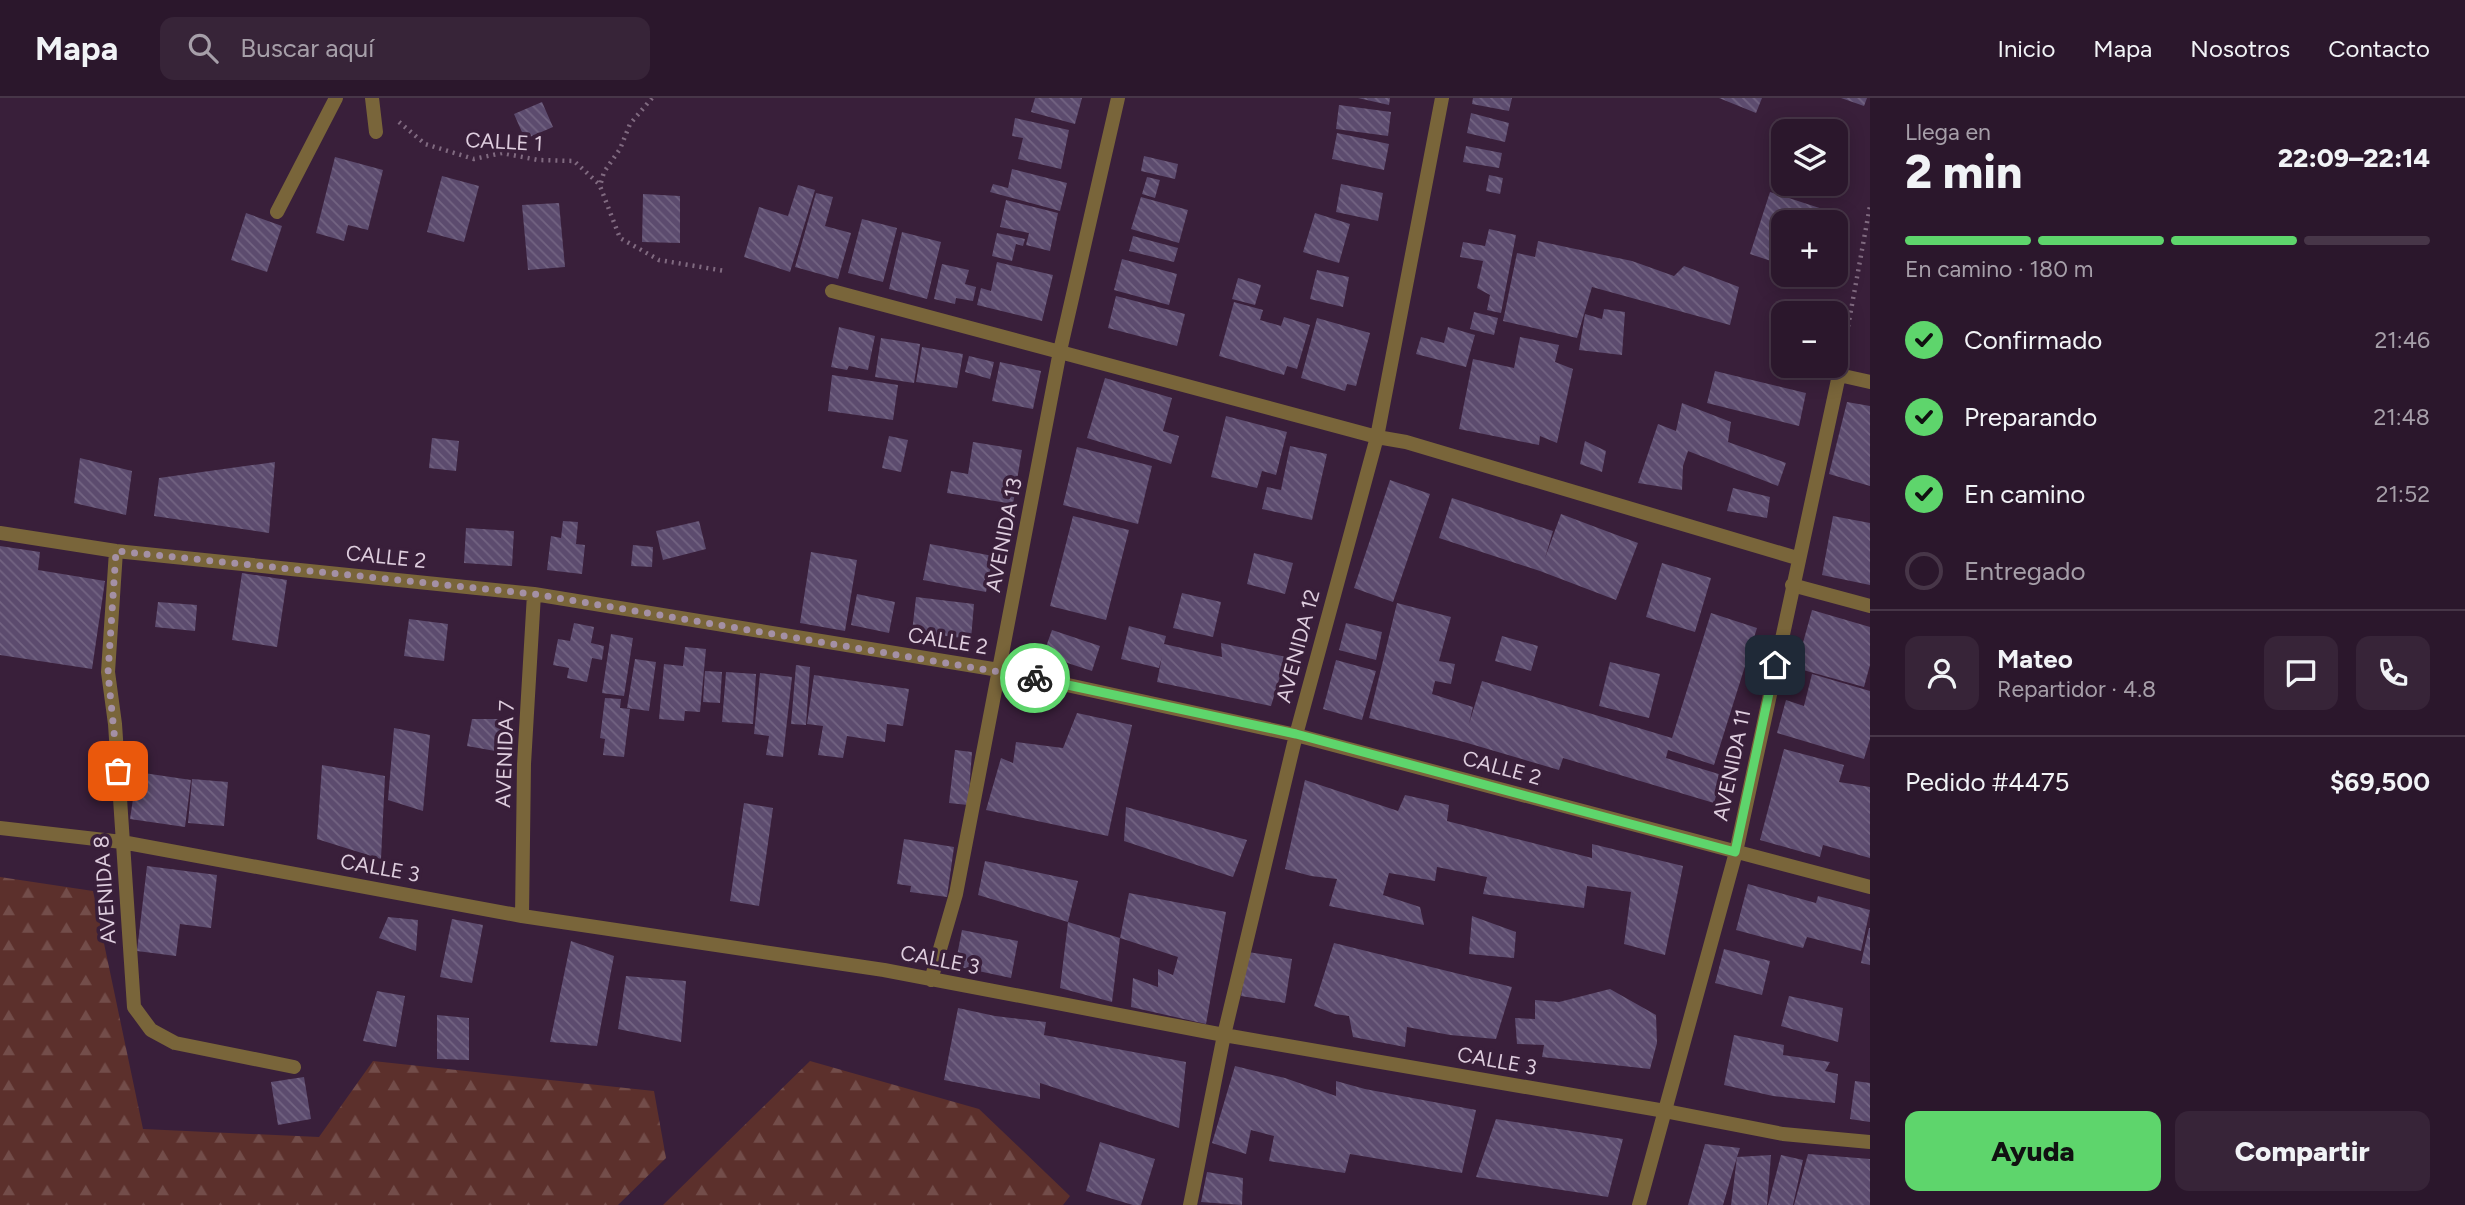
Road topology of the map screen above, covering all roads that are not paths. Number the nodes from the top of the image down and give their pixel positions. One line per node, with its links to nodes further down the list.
1 (336, 98): 6 (street)
2 (372, 98): 5 (street)
3 (1118, 98): 8 (street, AVENIDA 13)
4 (1442, 98): 10 (street, AVENIDA 12)
5 (376, 132)
6 (277, 212)
7 (832, 291): 8 (street)
8 (1060, 351): 10 (street); 17 (street, AVENIDA 13)
9 (1870, 382): 13 (street, AVENIDA 11)
10 (1377, 437): 13 (street); 18 (street, AVENIDA 12)
11 (0, 533): 12 (street, CALLE 2)
12 (116, 551): 15 (street, CALLE 2); 20 (street, AVENIDA 8)
13 (1797, 558): 14 (street, AVENIDA 11)
14 (1791, 585): 16 (street); 21 (street, AVENIDA 11)
15 (534, 594): 17 (street, CALLE 2); 23 (street, AVENIDA 7)
16 (1870, 607)
17 (999, 670): 18 (street, CALLE 2); 24 (street, AVENIDA 13)
18 (1296, 734): 21 (street, CALLE 2); 25 (street, AVENIDA 12)
19 (0, 828): 20 (street, CALLE 3)
20 (122, 842): 23 (street, CALLE 3); 26 (street, AVENIDA 8)
21 (1735, 852): 22 (street, CALLE 2); 27 (street, AVENIDA 11)
22 (1870, 887)
23 (522, 916): 24 (street, CALLE 3)
24 (931, 980): 25 (street, CALLE 3)
25 (1224, 1035): 27 (street, CALLE 3); 29 (street, AVENIDA 12)
26 (294, 1067)
27 (1665, 1111): 28 (street, CALLE 3); 30 (street, AVENIDA 11)
28 (1870, 1142)
29 (1190, 1205)
30 (1639, 1205)

